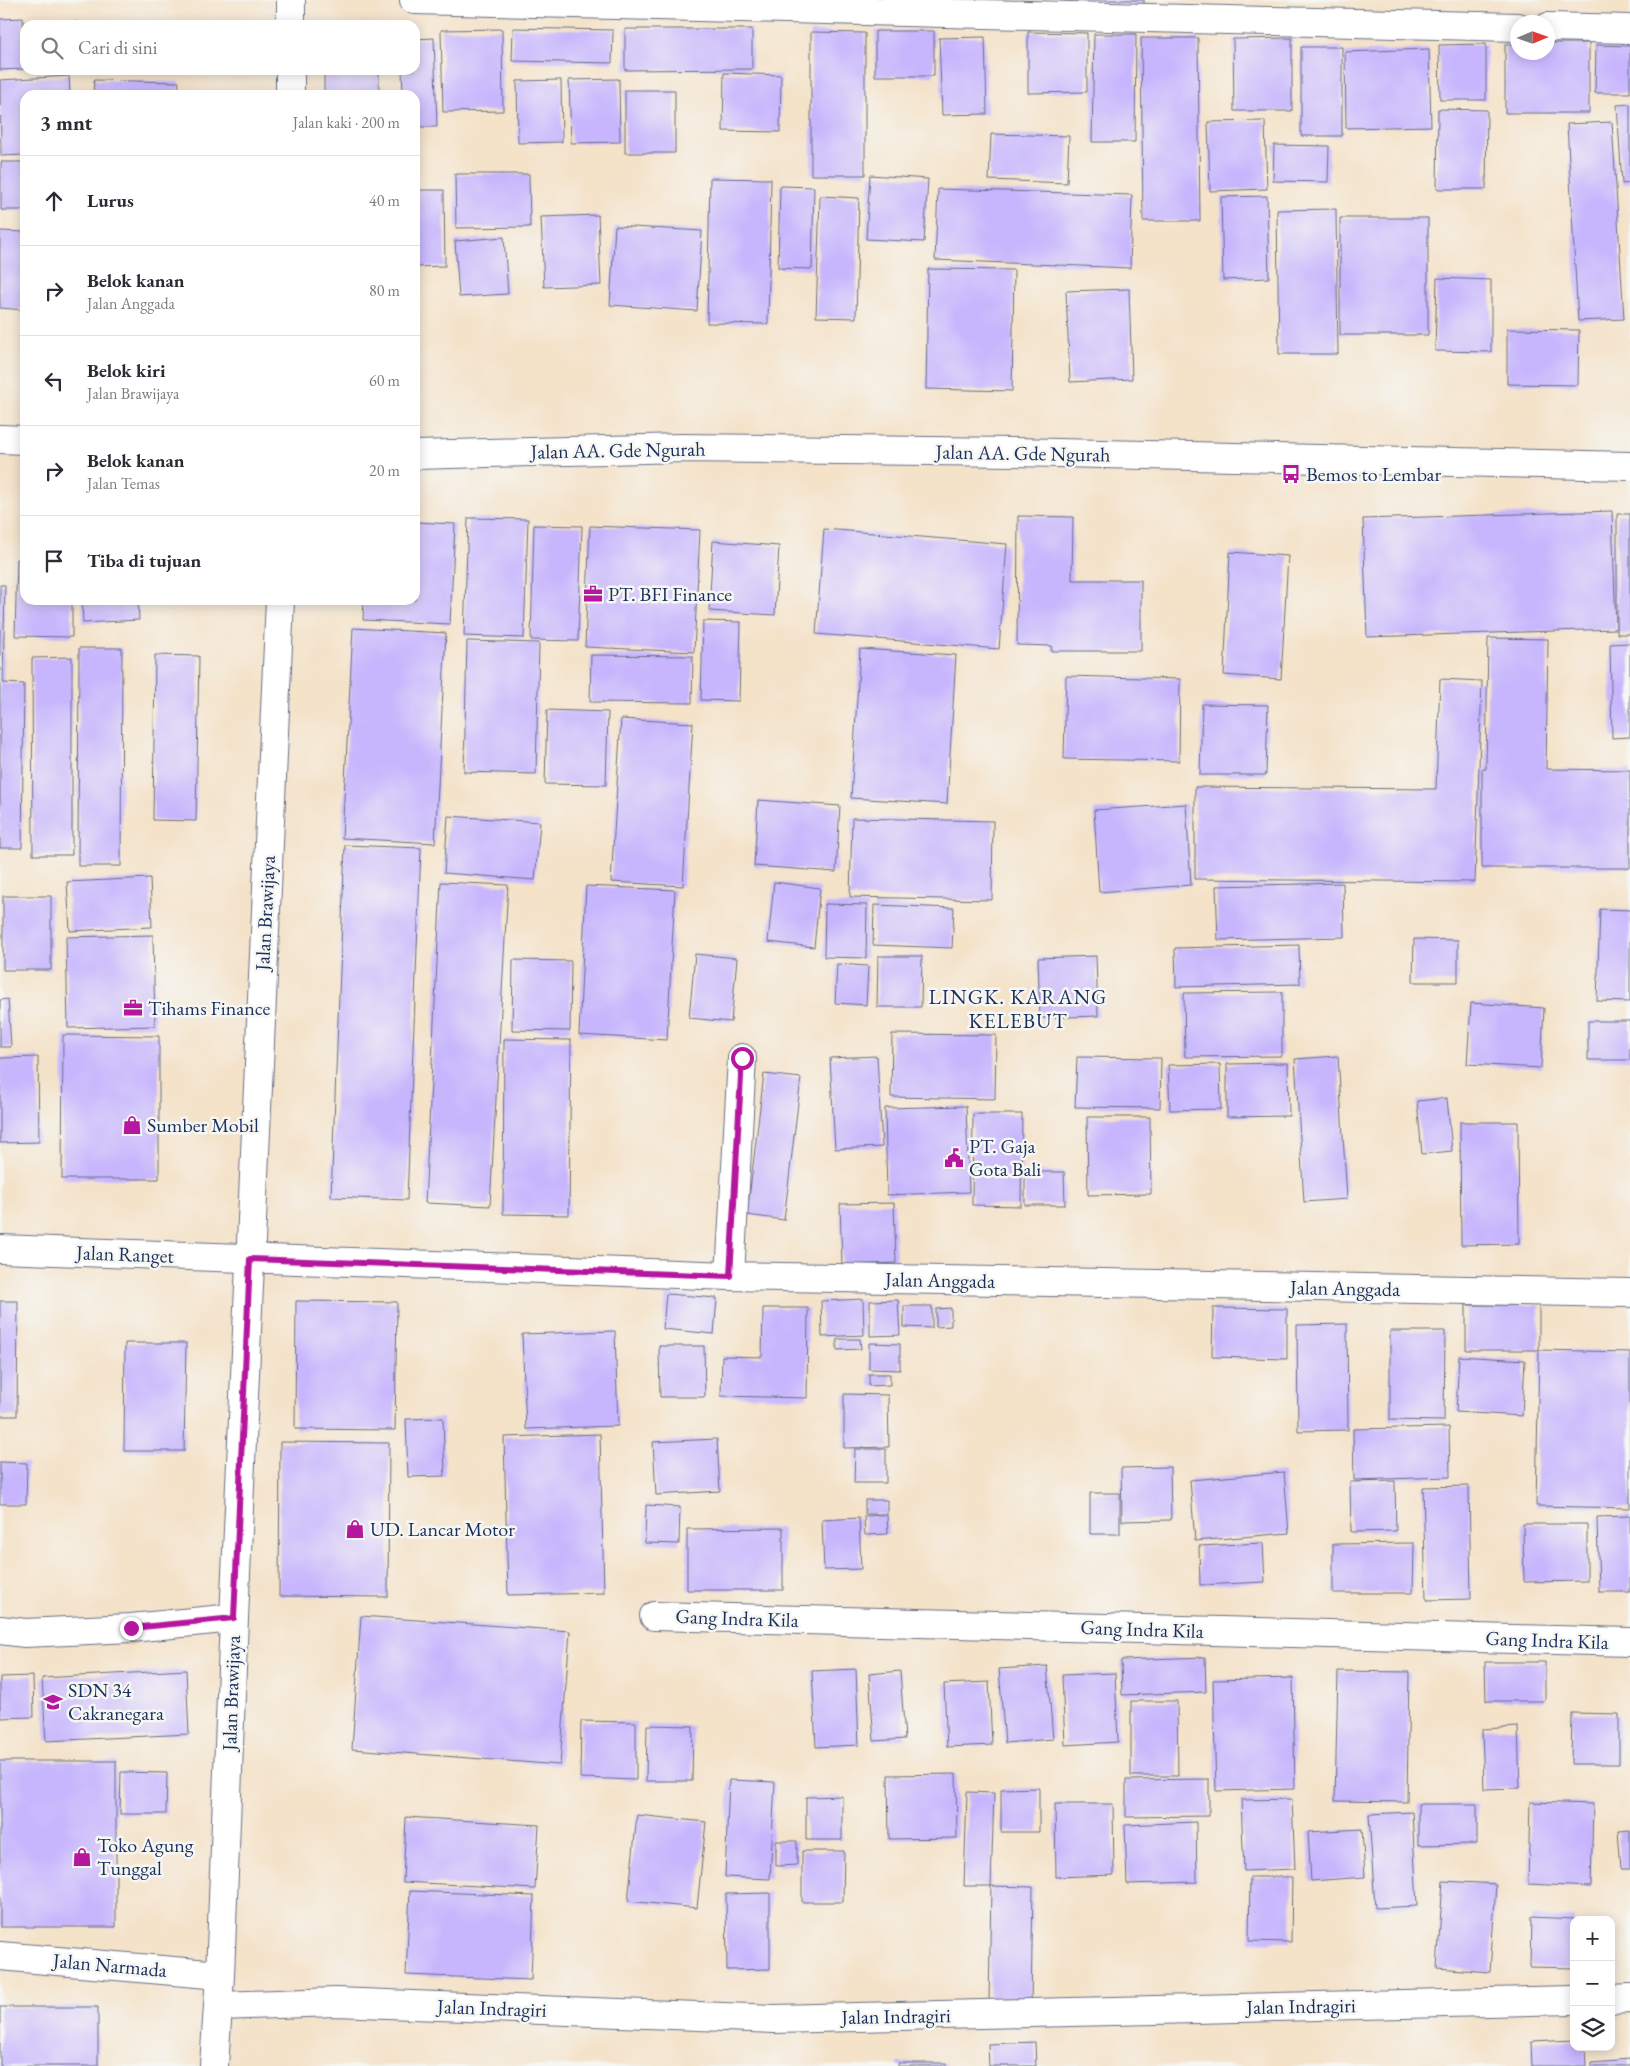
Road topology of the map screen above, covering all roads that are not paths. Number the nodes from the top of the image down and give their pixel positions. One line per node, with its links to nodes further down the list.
1 (291, 0): 3 (street)
2 (414, 0): 4 (street)
3 (291, 20)
4 (1510, 27)
5 (1555, 28): 6 (street)
6 (1630, 30)
7 (290, 75): 8 (street)
8 (290, 90)
9 (0, 439): 10 (street)
10 (20, 440)
11 (420, 455): 12 (street, Jalan AA. Gde Ngurah)
12 (1630, 466)
13 (280, 605): 16 (street, Jalan Brawijaya)
14 (742, 1058): 17 (street)
15 (0, 1248): 16 (street, Jalan Ranget)
16 (250, 1259): 17 (street, Jalan Anggada); 20 (street, Jalan Brawijaya)
17 (730, 1276): 18 (street, Jalan Anggada)
18 (1630, 1293)
19 (654, 1616): 22 (street, Gang Indra Kila)
20 (234, 1618): 21 (street); 24 (street, Jalan Brawijaya)
21 (0, 1630)
22 (1630, 1642)
23 (0, 1956): 24 (street, Jalan Narmada)
24 (220, 1975): 28 (street, Jalan Brawijaya)
25 (1630, 1998): 26 (street)
26 (1615, 1999)
27 (1570, 2000): 28 (street, Jalan Indragiri)
28 (219, 2006): 29 (street, Jalan Brawijaya)
29 (214, 2066)

